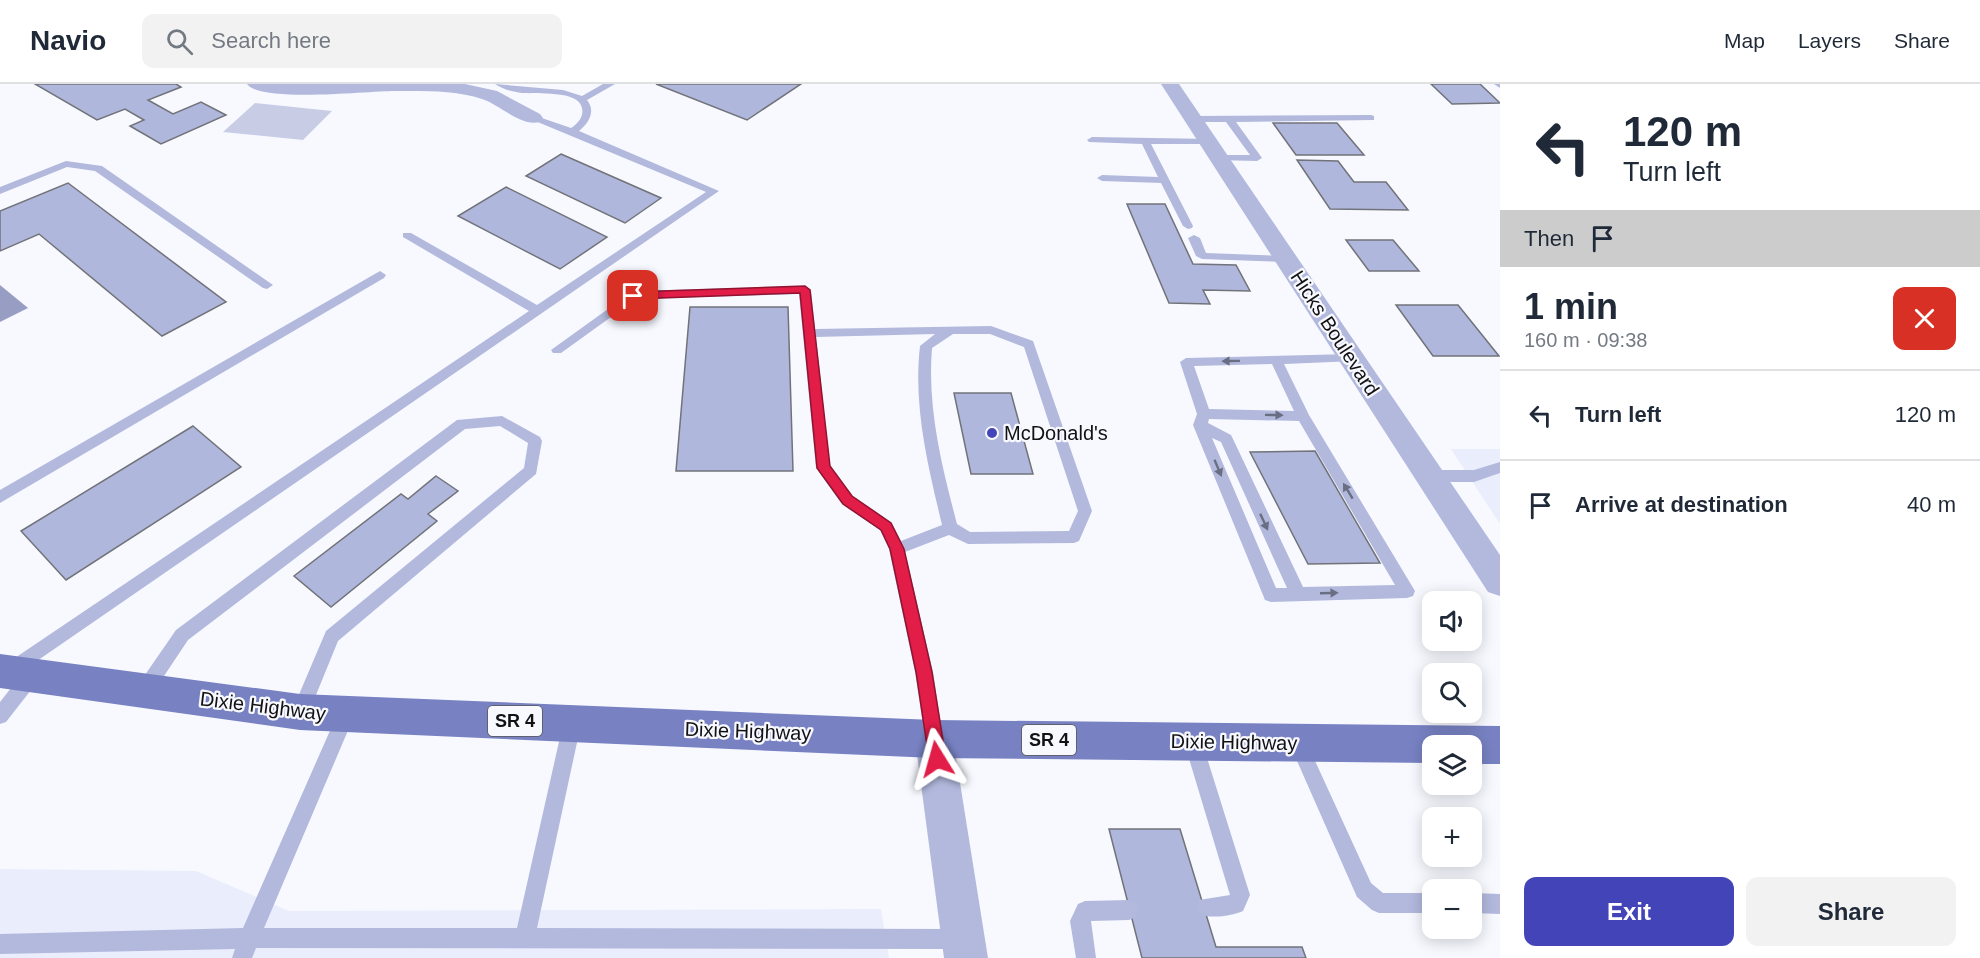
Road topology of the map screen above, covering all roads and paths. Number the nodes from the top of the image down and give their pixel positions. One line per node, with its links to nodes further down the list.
1 (256, 84): 2 (street)
2 (378, 84): 6 (street)
3 (500, 84): 7 (lane)
4 (610, 84): 7 (lane)
5 (1170, 84): 10 (street, Hicks Boulevard)
6 (436, 85): 8 (street)
7 (582, 99): 12 (lane)
8 (534, 118): 12 (lane)
9 (1371, 118): 11 (lane)
10 (1194, 119): 11 (lane); 15 (street, Hicks Boulevard)
11 (1229, 119): 15 (lane)
12 (573, 132): 25 (lane)
13 (1092, 140): 14 (lane)
14 (1145, 141): 15 (lane); 17 (lane)
15 (1214, 150): 22 (street, Hicks Boulevard)
16 (1102, 178): 17 (lane)
17 (1165, 180): 19 (lane)
18 (0, 191): 24 (lane)
19 (1188, 226)
20 (407, 235): 25 (lane)
21 (1194, 238): 22 (lane)
22 (1286, 259): 29 (street, Hicks Boulevard)
23 (380, 275): 35 (lane)
24 (267, 285)
25 (538, 311): 40 (lane)
26 (950, 330): 27 (lane); 36 (lane); 36 (lane)
27 (809, 333): 28 (lane); 37 (lane)
28 (557, 350)
29 (1351, 358): 30 (lane); 34 (street, Hicks Boulevard)
30 (1276, 360): 31 (lane); 32 (lane, one-way to 32)
31 (1303, 416): 32 (lane, one-way to 31); 39 (lane, one-way to 31)
32 (1202, 420): 39 (lane, one-way to 39); 39 (lane, one-way to 39)
33 (1500, 467): 34 (lane)
34 (1430, 476): 38 (street, Hicks Boulevard)
35 (0, 497)
36 (950, 528): 37 (lane)
37 (897, 549): 46 (lane)
38 (1500, 582)
39 (1298, 594)
40 (13, 673): 41 (main road, Dixie Highway / SR 4); 44 (lane)
41 (144, 691): 42 (main road, Dixie Highway / SR 4); 42 (lane)
42 (300, 712): 43 (main road, Dixie Highway / SR 4)
43 (346, 714): 45 (main road, Dixie Highway / SR 4); 55 (lane)
44 (0, 716)
45 (572, 724): 46 (main road, Dixie Highway / SR 4); 56 (lane)
46 (934, 739): 47 (main road, Dixie Highway / SR 4); 58 (street)
47 (1193, 741): 48 (main road, Dixie Highway / SR 4); 53 (lane)
48 (1298, 742): 49 (main road, Dixie Highway / SR 4); 50 (lane)
49 (1500, 745)
50 (1422, 903)
51 (1482, 903): 52 (lane)
52 (1500, 904)
53 (1206, 907)
54 (1129, 910): 60 (lane)
55 (249, 938): 56 (lane); 57 (lane); 59 (lane)
56 (525, 938): 58 (lane)
57 (0, 944)
58 (965, 949)
59 (242, 958)
60 (1086, 958)

